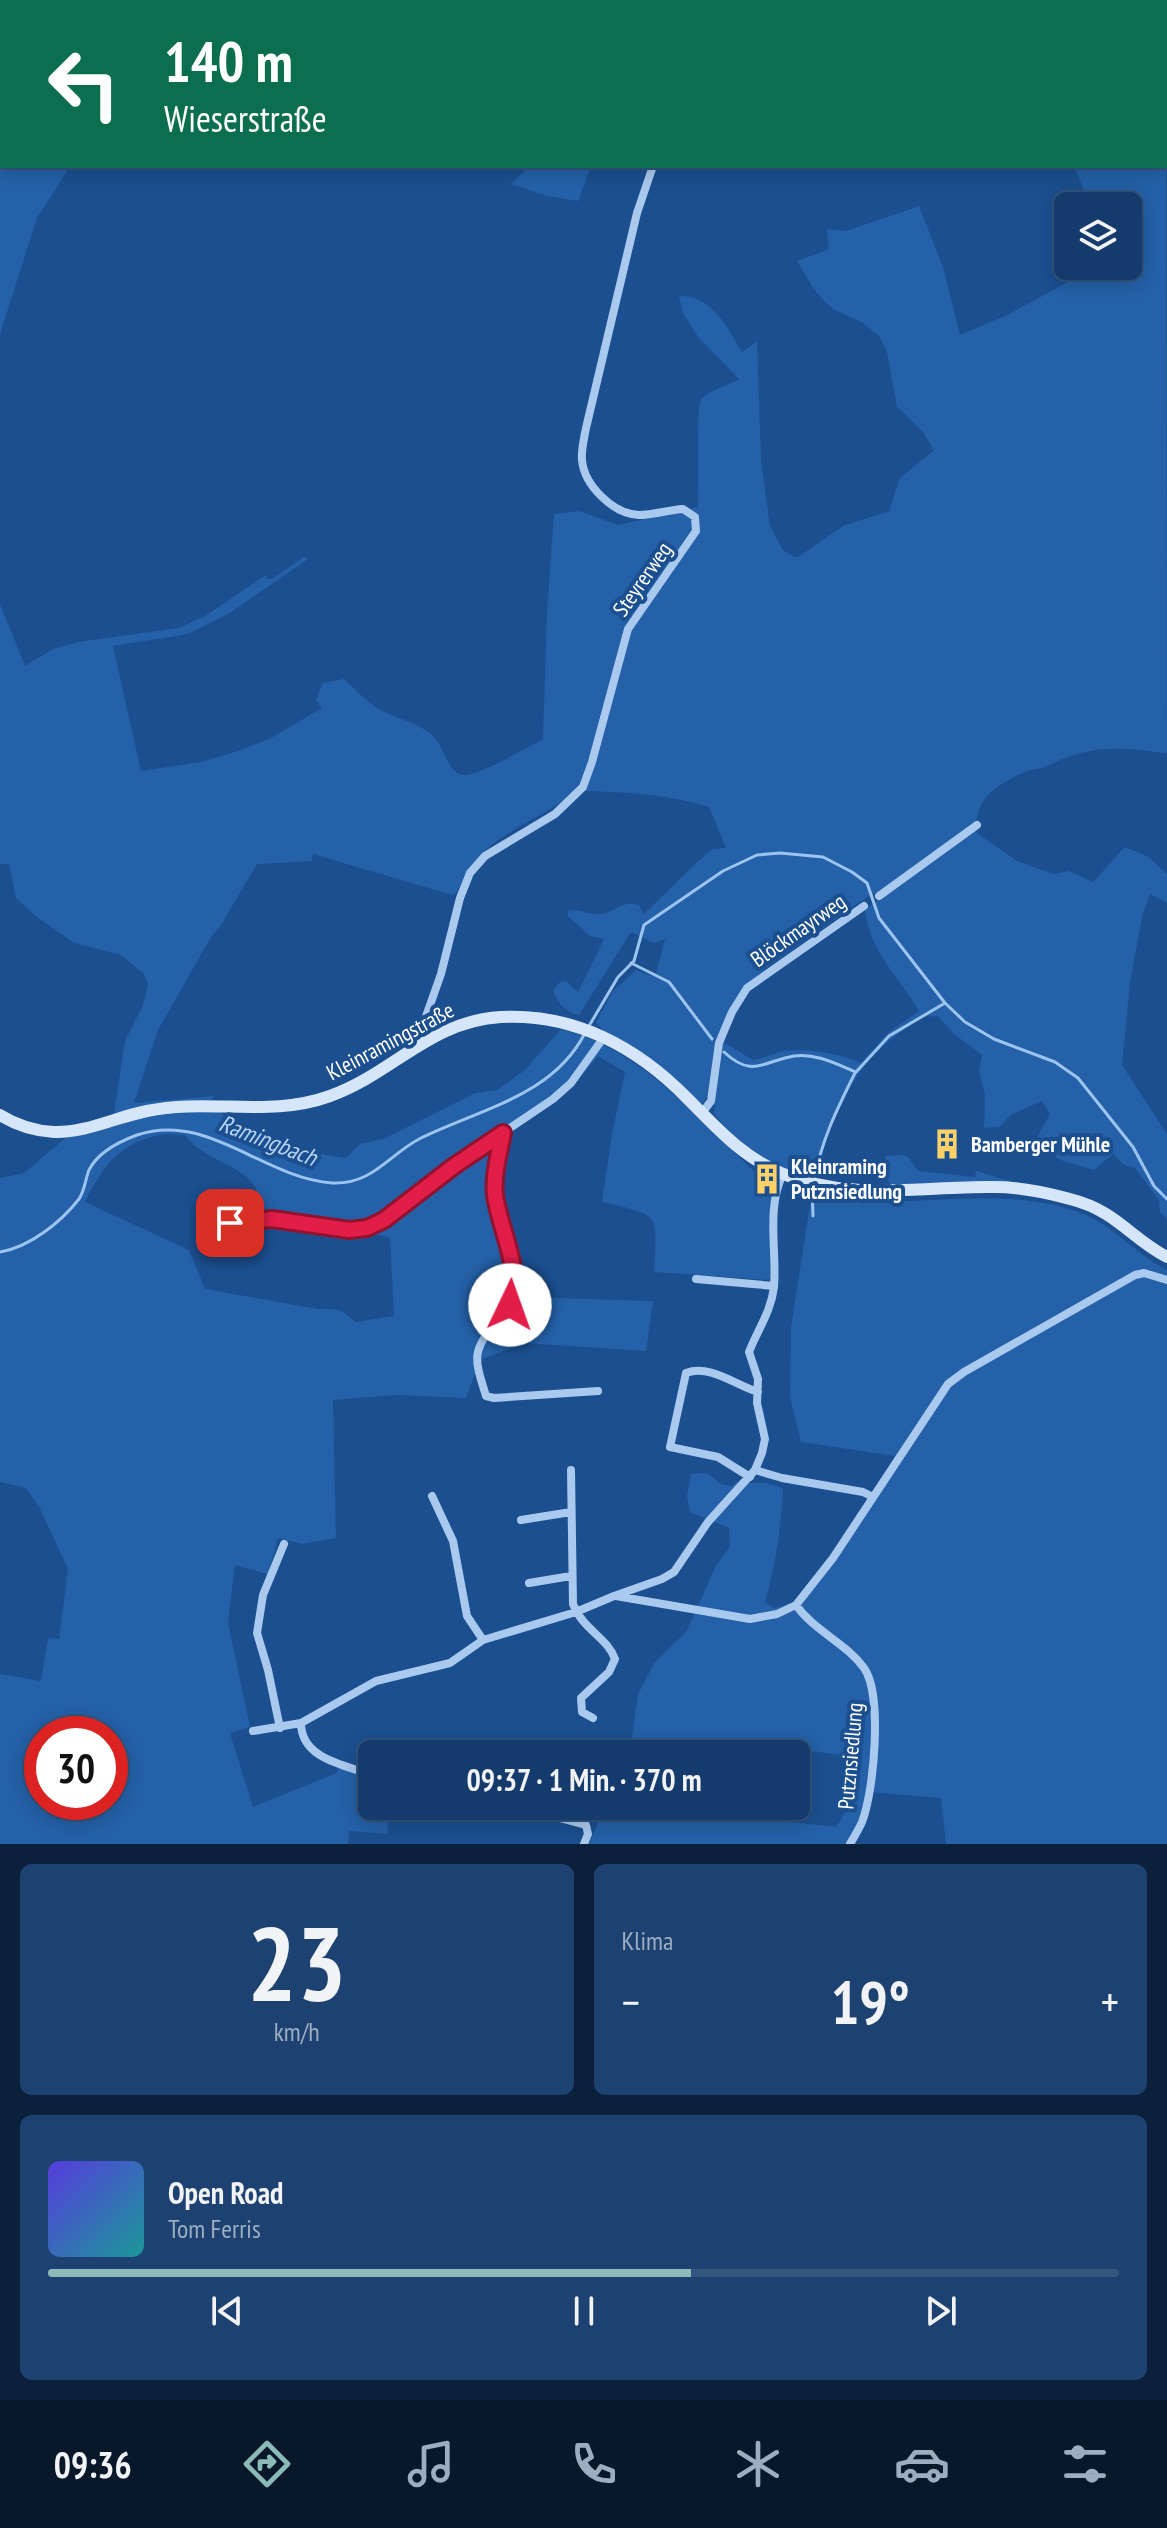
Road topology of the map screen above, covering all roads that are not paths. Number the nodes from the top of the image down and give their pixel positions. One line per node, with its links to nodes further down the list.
1 (652, 168): 6 (street, Steyrerweg)
2 (977, 825): 3 (street, Blöckmayrweg)
3 (879, 896)
4 (864, 906): 7 (street, Blöckmayrweg)
5 (602, 1036): 6 (main road, Kleinramingstraße); 7 (main road, Kleinramingstraße); 9 (street)
6 (426, 1040): 8 (main road, Kleinramingstraße)
7 (702, 1113): 10 (main road, Kleinramingstraße)
8 (0, 1115)
9 (503, 1133): 11 (street); 16 (street)
10 (783, 1174): 12 (main road, Kleinramingstraße); 15 (street)
11 (230, 1223)
12 (1167, 1257)
13 (696, 1279): 15 (street)
14 (1167, 1280): 21 (street)
15 (774, 1286): 17 (street)
16 (598, 1391)
17 (758, 1392): 19 (street); 19 (street)
18 (571, 1470): 22 (street)
19 (752, 1473): 21 (street); 27 (street)
20 (432, 1496): 30 (street)
21 (873, 1497): 28 (street)
22 (571, 1512): 23 (street); 25 (street)
23 (521, 1520)
24 (284, 1544): 33 (street)
25 (571, 1576): 26 (street); 29 (street)
26 (529, 1583)
27 (614, 1596): 28 (street); 29 (street)
28 (796, 1605): 38 (street, Putznsiedlung)
29 (576, 1612): 30 (street); 31 (street)
30 (483, 1640): 32 (street)
31 (593, 1718)
32 (301, 1723): 33 (street); 35 (street)
33 (280, 1728): 34 (street)
34 (253, 1731)
35 (358, 1770)
36 (567, 1820): 37 (street)
37 (584, 1844)
38 (850, 1844)

